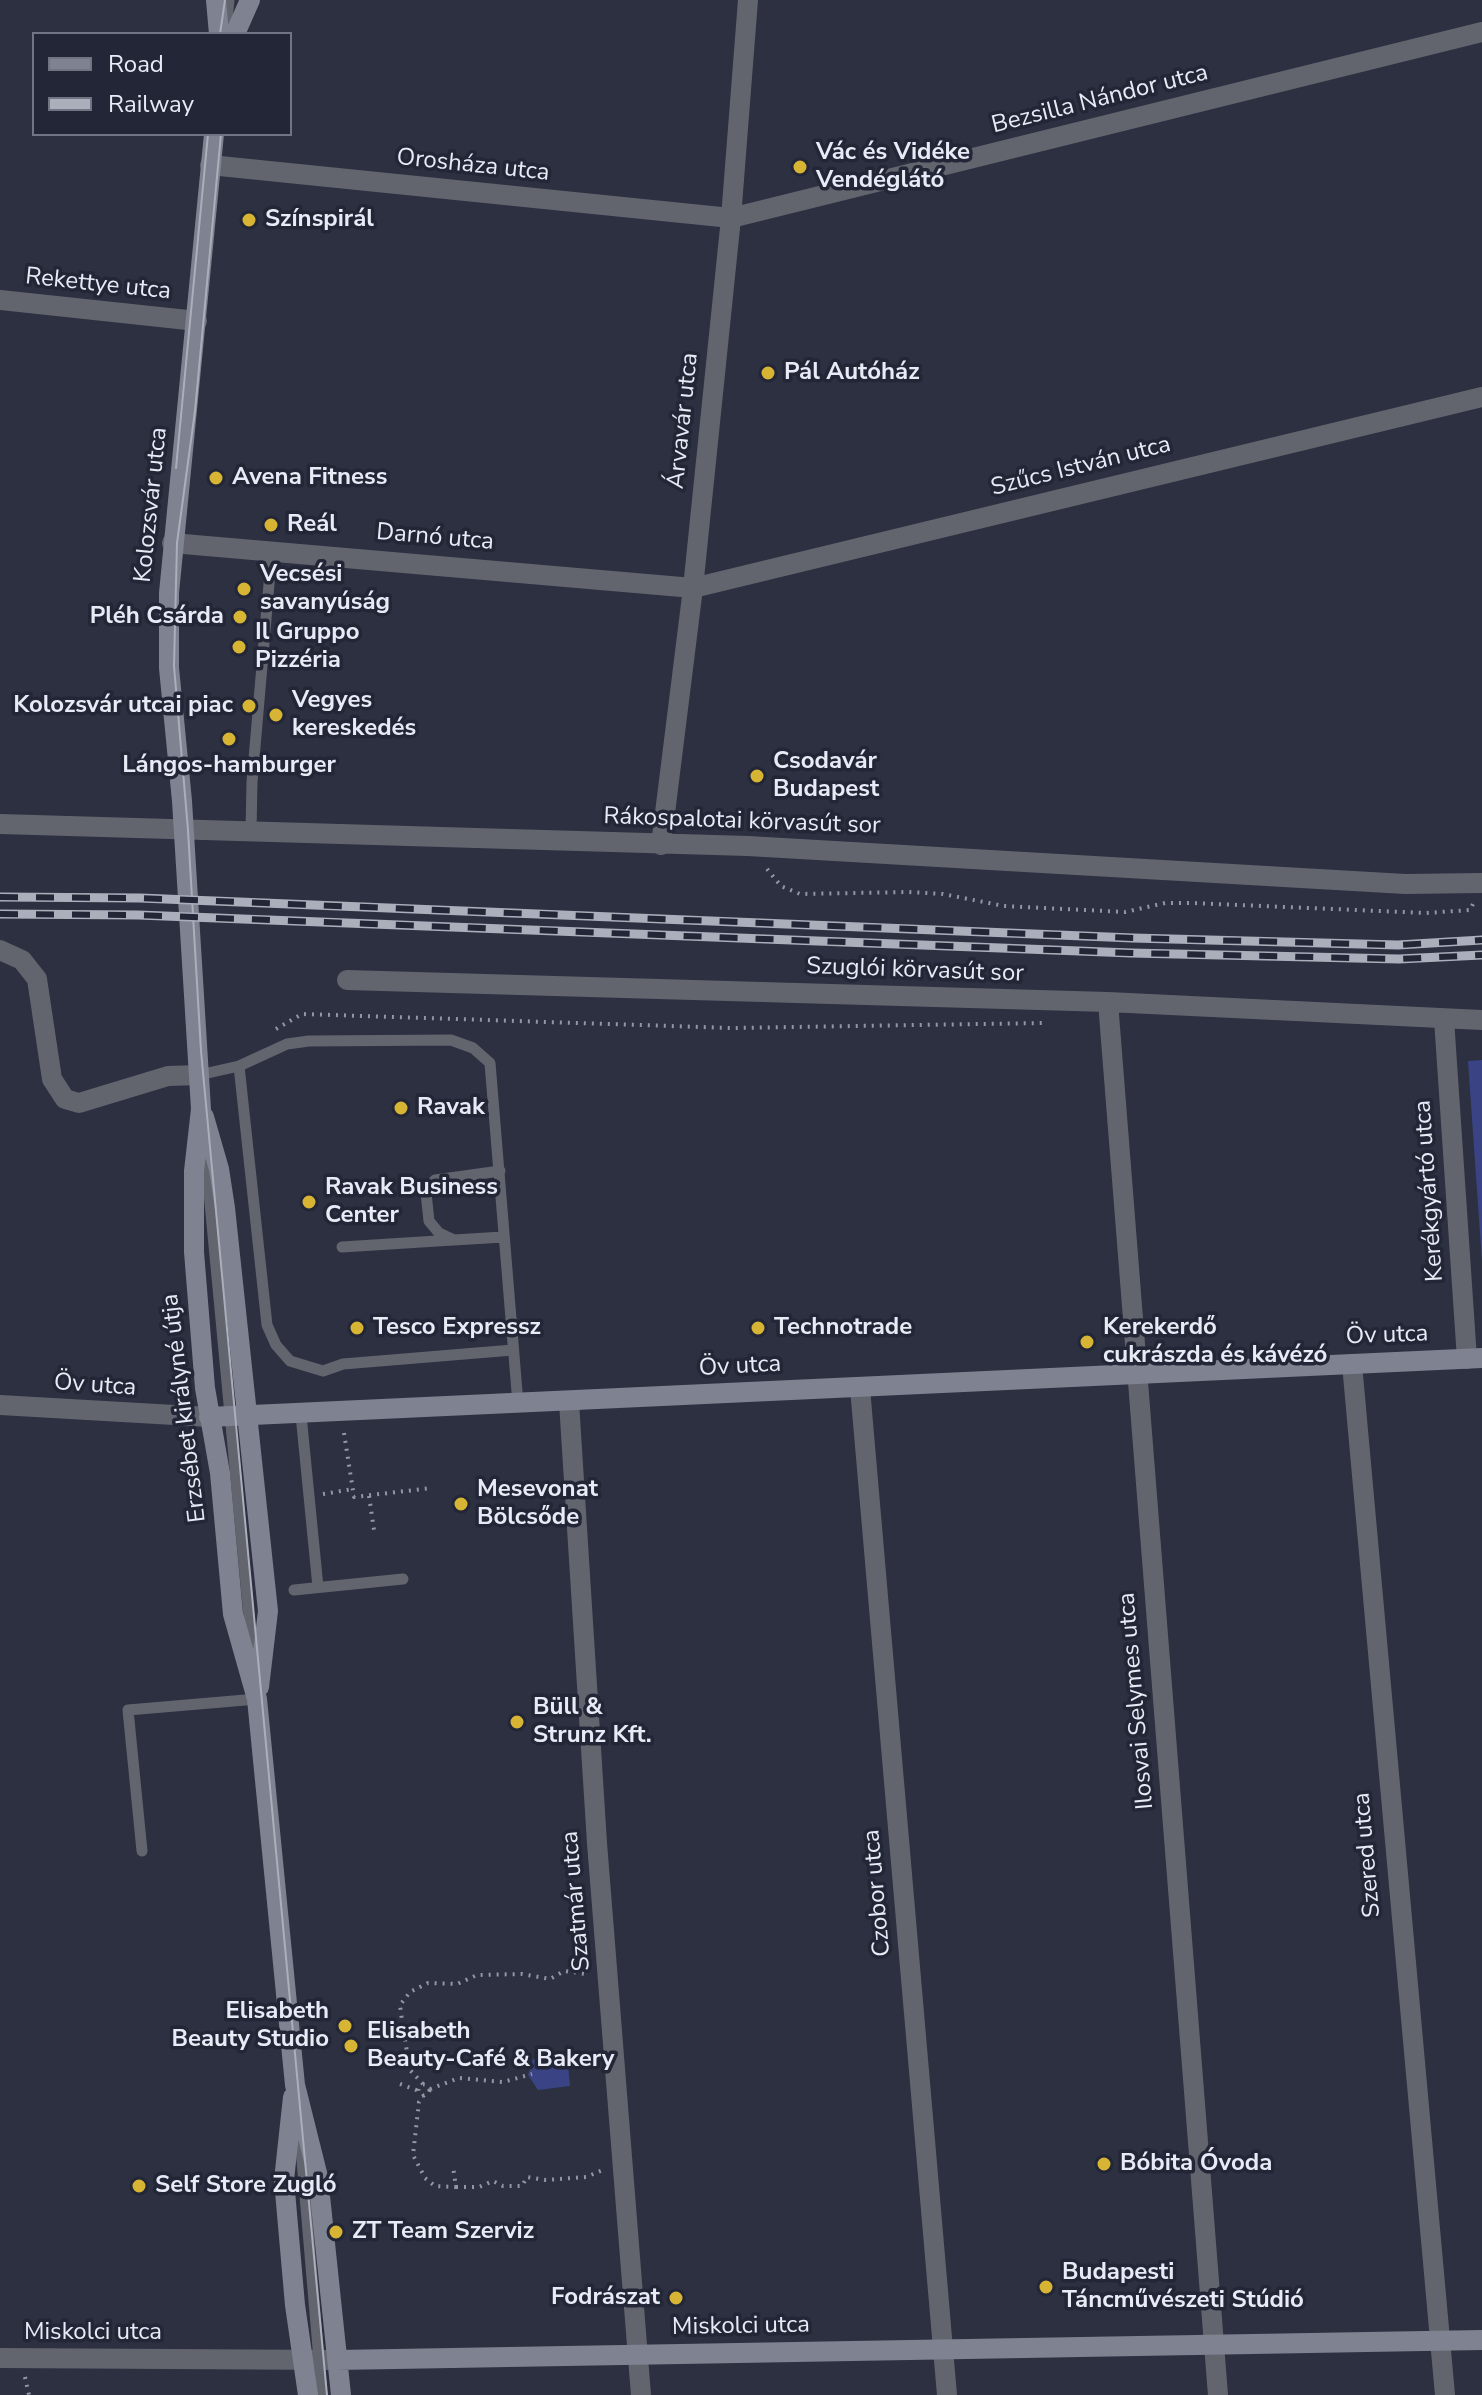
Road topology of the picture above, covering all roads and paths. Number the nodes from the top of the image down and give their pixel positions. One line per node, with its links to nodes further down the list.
1 (216, 0): 5 (street)
2 (229, 0): 6 (lane)
3 (250, 0): 7 (street)
4 (748, 0): 11 (street, Árvavár utca)
5 (219, 32)
6 (225, 32)
7 (236, 32)
8 (1482, 32): 11 (street, Bezsilla Nándor utca)
9 (214, 136): 10 (street, Kolozsvár utca)
10 (210, 165): 11 (street, Orosháza utca); 13 (street, Kolozsvár utca)
11 (731, 218): 17 (street, Árvavár utca)
12 (0, 300): 13 (street, Rekettye utca)
13 (194, 321): 15 (street, Kolozsvár utca)
14 (1482, 397): 17 (street, Szűcs István utca)
15 (172, 543): 16 (street, Darnó utca); 19 (street, Kolozsvár utca)
16 (272, 549): 17 (street, Darnó utca); 20 (lane)
17 (693, 588): 21 (street, Árvavár utca)
18 (0, 824): 19 (street, Rákospalotai körvasút sor)
19 (183, 829): 20 (street, Rákospalotai körvasút sor); 23 (street, Kolozsvár utca)
20 (251, 832): 21 (street, Rákospalotai körvasút sor)
21 (661, 845): 22 (street, Rákospalotai körvasút sor)
22 (748, 846): 24 (street, Rákospalotai körvasút sor); 24 (path)
23 (186, 881): 33 (street, Erzsébet királyné útja)
24 (1482, 883)
25 (0, 950): 33 (street)
26 (347, 980): 27 (street, Szuglói körvasút sor)
27 (1108, 1002): 28 (street, Szuglói körvasút sor); 42 (street, Ilosvai Selymes utca)
28 (1444, 1019): 29 (street, Szuglói körvasút sor); 40 (street, Kerékgyártó utca)
29 (1482, 1020)
30 (1052, 1023): 31 (path)
31 (267, 1038)
32 (239, 1066): 33 (lane); 35 (lane); 39 (lane)
33 (199, 1075): 34 (street, Erzsébet királyné útja)
34 (201, 1109): 48 (street, Erzsébet királyné útja); 49 (street, Erzsébet királyné útja)
35 (500, 1171): 36 (lane); 37 (lane)
36 (503, 1237): 37 (lane); 39 (lane)
37 (454, 1240): 38 (lane)
38 (342, 1247)
39 (513, 1350): 45 (lane)
40 (1475, 1359): 41 (street, Öv utca)
41 (1352, 1364): 42 (street, Öv utca); 72 (street, Szered utca)
42 (1137, 1373): 43 (street, Öv utca); 73 (street, Ilosvai Selymes utca)
43 (860, 1388): 44 (street, Öv utca); 74 (street, Czobor utca)
44 (569, 1402): 45 (street, Öv utca); 61 (street, Szatmár utca)
45 (518, 1404): 47 (street, Öv utca)
46 (0, 1405): 48 (street, Öv utca)
47 (301, 1415): 49 (street, Öv utca); 53 (lane)
48 (209, 1417): 49 (street, Öv utca); 59 (street, Erzsébet királyné útja)
49 (238, 1417): 59 (street, Erzsébet királyné útja)
50 (344, 1433): 52 (path)
51 (432, 1488): 54 (path)
52 (353, 1489): 53 (path); 54 (path)
53 (309, 1496): 57 (lane)
54 (369, 1496): 55 (path)
55 (374, 1530)
56 (403, 1579): 57 (lane)
57 (318, 1587): 58 (lane)
58 (294, 1590)
59 (257, 1699): 60 (lane); 65 (street, Erzsébet királyné útja)
60 (142, 1851)
61 (609, 1974): 64 (path); 68 (street, Szatmár utca)
62 (532, 2074): 66 (path)
63 (400, 2084): 67 (path)
64 (423, 2084): 66 (path); 67 (path)
65 (295, 2085): 77 (street, Erzsébet királyné útja); 77 (street, Erzsébet királyné útja)
66 (430, 2089): 67 (path)
67 (422, 2093): 70 (path)
68 (626, 2166): 70 (path); 75 (street, Szatmár utca)
69 (453, 2167): 70 (path)
70 (456, 2187)
71 (1482, 2340): 72 (street, Miskolci utca)
72 (1440, 2341): 73 (street, Miskolci utca); 84 (street, Szered utca)
73 (1214, 2344): 74 (street, Miskolci utca); 83 (street, Ilosvai Selymes utca)
74 (942, 2349): 75 (street, Miskolci utca); 82 (street, Czobor utca)
75 (638, 2355): 77 (street, Miskolci utca); 81 (street, Szatmár utca)
76 (0, 2358): 77 (street, Miskolci utca)
77 (319, 2360): 78 (street, Erzsébet királyné útja); 79 (lane, Erzsébet királyné útja); 80 (street, Erzsébet királyné útja)
78 (308, 2395)
79 (322, 2395)
80 (341, 2395)
81 (641, 2395)
82 (947, 2395)
83 (1218, 2395)
84 (1445, 2395)

